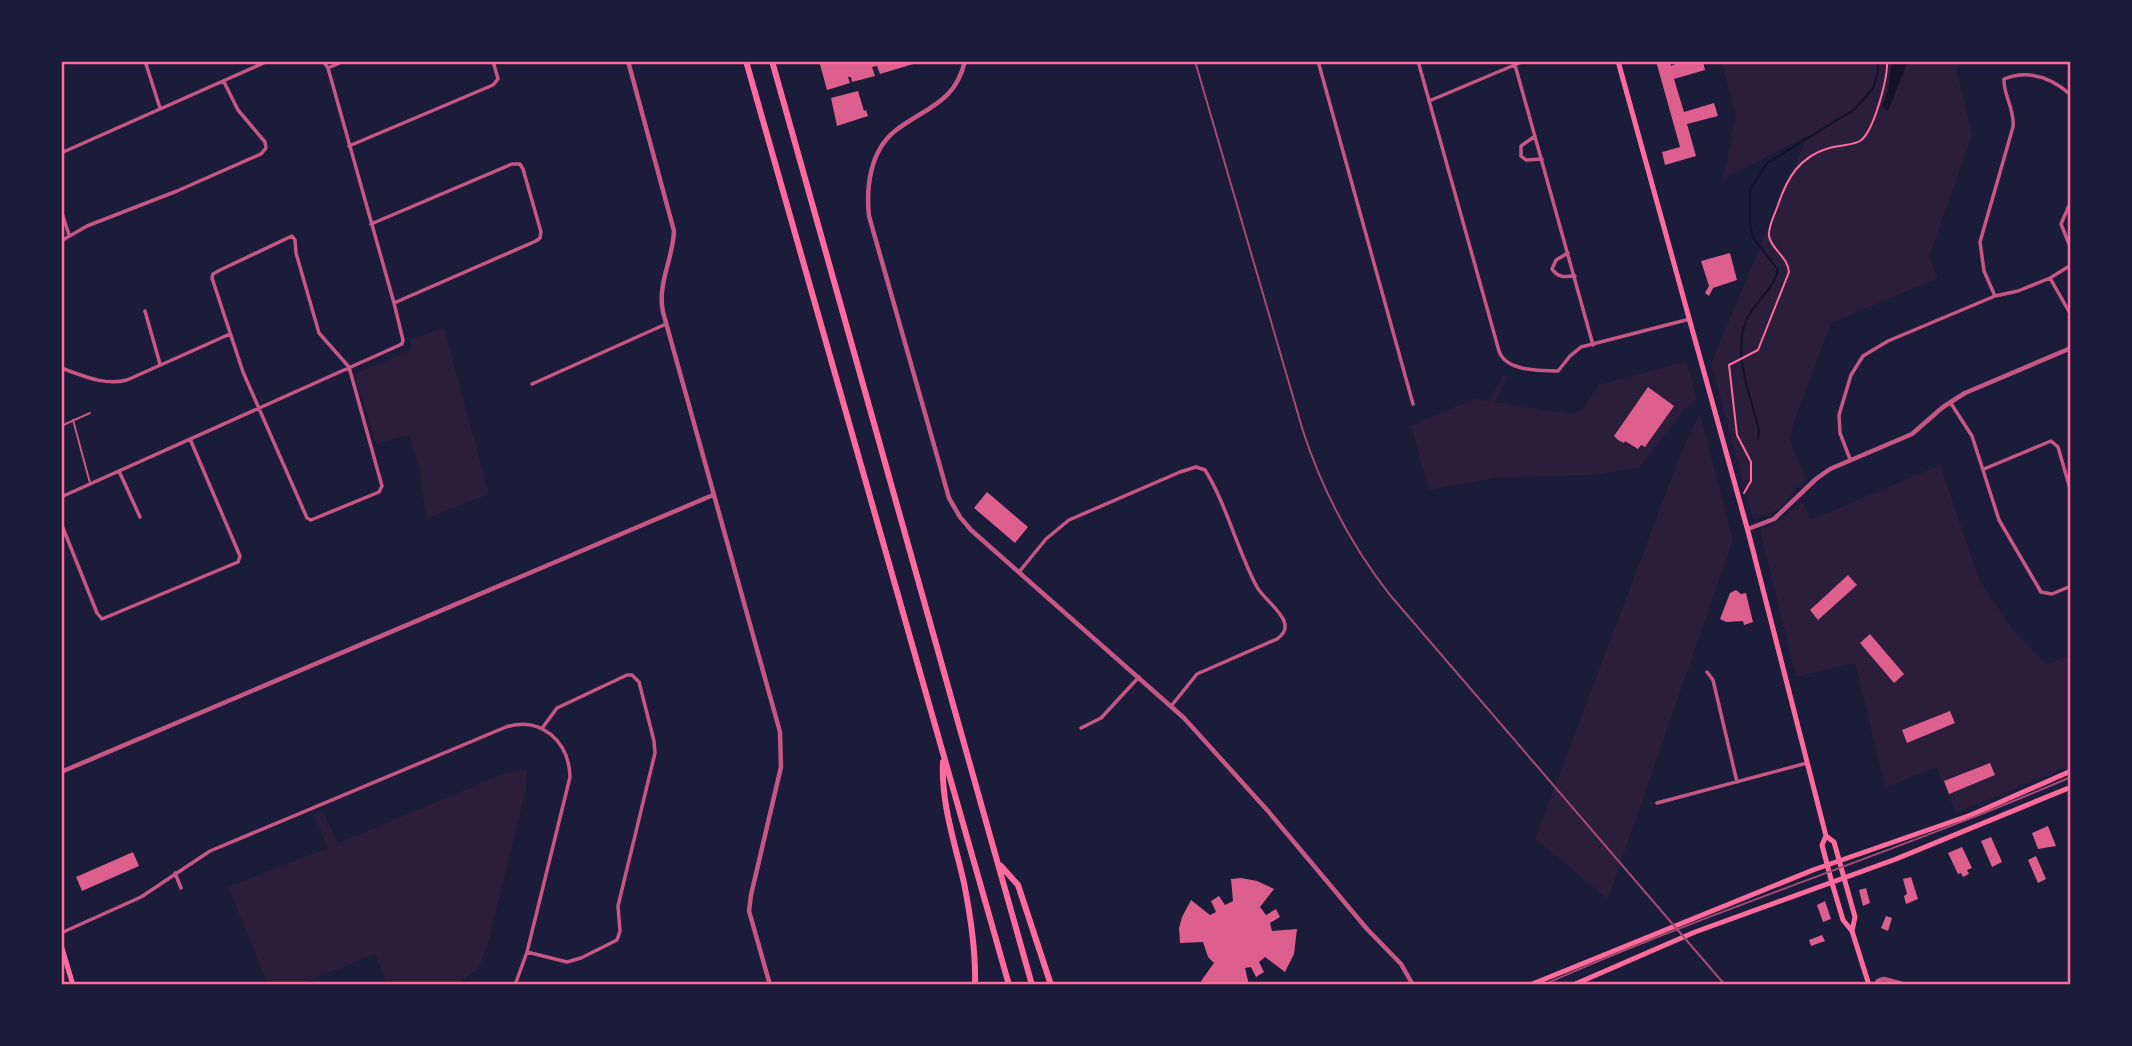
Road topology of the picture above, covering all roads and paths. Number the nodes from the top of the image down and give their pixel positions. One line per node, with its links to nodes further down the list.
1 (145, 61): 20 (street)
2 (268, 61): 17 (street)
3 (323, 61): 16 (street)
4 (344, 61): 16 (street)
5 (493, 61): 22 (street)
6 (628, 61): 40 (street)
7 (746, 61): 73 (highway)
8 (772, 61): 82 (highway)
9 (965, 61): 66 (street)
10 (1318, 61): 49 (street)
11 (1418, 61): 19 (street)
12 (1524, 61): 15 (street)
13 (1618, 61): 39 (main road)
14 (1887, 61): 60 (path)
15 (1516, 65): 19 (street); 21 (street)
16 (328, 68): 22 (street)
17 (223, 82): 20 (street); 28 (street)
18 (2071, 95): 35 (street)
19 (1429, 101): 42 (street)
20 (160, 108): 23 (street)
21 (1535, 136): 24 (street); 24 (street)
22 (349, 146): 27 (street)
23 (61, 153)
24 (1542, 159): 31 (street)
25 (2071, 201): 30 (street)
26 (61, 210): 28 (street)
27 (370, 224): 36 (street); 36 (street)
28 (69, 235): 29 (street)
29 (61, 241)
30 (2071, 249)
31 (1568, 253): 33 (street); 33 (street)
32 (2071, 265): 34 (street)
33 (1574, 276): 42 (street)
34 (2050, 278): 35 (street); 38 (street)
35 (1995, 296): 55 (street)
36 (394, 303): 45 (street)
37 (145, 311): 44 (street)
38 (2071, 316)
39 (1690, 319): 42 (street); 65 (main road)
40 (666, 324): 47 (street); 61 (street)
41 (230, 334): 44 (street); 45 (street); 50 (street)
42 (1593, 345)
43 (2071, 348): 48 (street)
44 (160, 364): 46 (street)
45 (349, 367): 50 (street); 50 (street)
46 (61, 368)
47 (532, 384)
48 (1950, 402): 55 (street); 56 (street)
49 (1413, 404)
50 (260, 407): 54 (street)
51 (90, 413): 52 (lane)
52 (73, 420): 53 (lane); 58 (lane)
53 (61, 426)
54 (190, 439): 57 (street); 64 (street)
55 (1850, 459): 65 (street)
56 (1984, 469): 59 (street); 67 (street)
57 (118, 471): 58 (street); 63 (street)
58 (90, 484): 62 (street)
59 (2071, 492)
60 (1744, 493)
61 (713, 495): 76 (street); 95 (street)
62 (61, 497)
63 (140, 517)
64 (61, 523)
65 (1748, 529): 74 (main road)
66 (1018, 572): 69 (street); 70 (street)
67 (2071, 586)
68 (1707, 672): 77 (street)
69 (1139, 677): 70 (street); 72 (street)
70 (1172, 705): 100 (street)
71 (543, 727): 84 (street); 91 (street); 91 (street)
72 (1081, 728)
73 (943, 757): 96 (highway); 97 (highway)
74 (1807, 763): 77 (street); 80 (main road)
75 (2071, 771): 81 (main road)
76 (61, 772)
77 (1737, 782): 79 (street)
78 (2071, 787): 85 (main road)
79 (1657, 803)
80 (1826, 836): 81 (main road); 83 (main road)
81 (1839, 863): 83 (main road); 85 (main road)
82 (1000, 864): 98 (highway); 99 (highway)
83 (1828, 866): 86 (main road); 101 (main road)
84 (175, 873): 87 (street); 89 (street)
85 (1843, 879): 86 (main road); 88 (main road)
86 (1832, 883): 88 (main road); 102 (main road)
87 (181, 888)
88 (1853, 931): 103 (main road)
89 (61, 933)
90 (61, 945): 93 (main road)
91 (527, 952): 94 (street)
92 (1888, 983): 104 (street); 105 (street)
93 (73, 985)
94 (515, 985)
95 (770, 985)
96 (975, 985)
97 (1009, 985)
98 (1032, 985)
99 (1051, 985)
100 (1413, 985)
101 (1530, 985)
102 (1573, 985)
103 (1869, 985)
104 (1875, 985)
105 (1906, 985)

